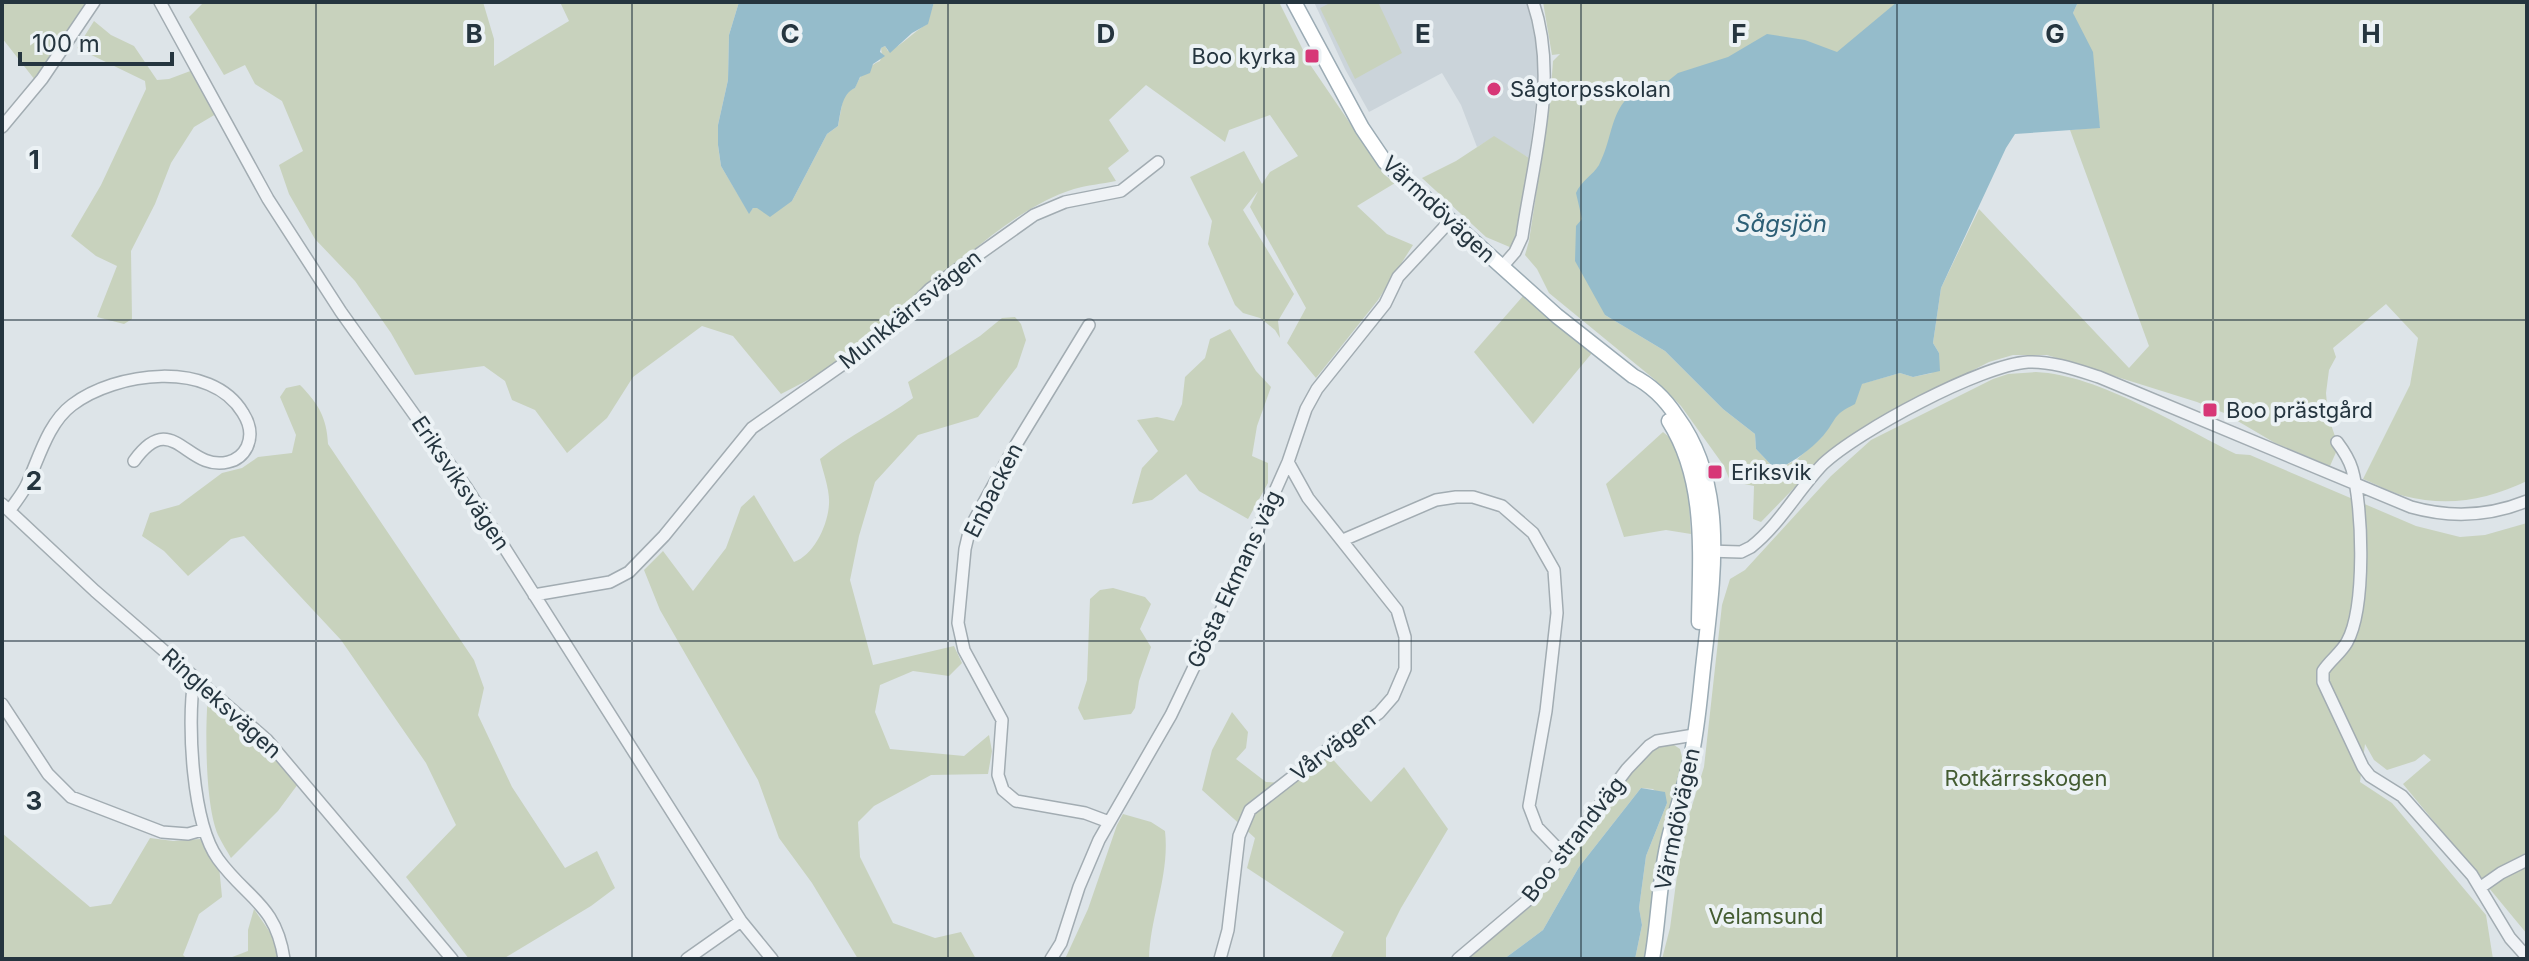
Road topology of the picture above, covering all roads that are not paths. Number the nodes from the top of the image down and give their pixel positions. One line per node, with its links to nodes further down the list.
1 (94, 2): 5 (street)
2 (160, 2): 18 (street, Eriksviksvägen)
3 (1294, 2): 7 (main road, Värmdövägen)
4 (1533, 2): 8 (street)
5 (2, 127)
6 (1158, 162): 18 (street, Munkkärrsvägen)
7 (1450, 221): 8 (main road, Värmdövägen); 12 (street, Gösta Ekmans väg)
8 (1502, 267): 17 (main road, Värmdövägen)
9 (1089, 325): 22 (street, Enbacken)
10 (2337, 442): 13 (street)
11 (134, 461): 15 (street)
12 (1288, 462): 16 (street, Vårvägen); 22 (street, Gösta Ekmans väg)
13 (2354, 485): 14 (street); 17 (street); 26 (street)
14 (2527, 501)
15 (6, 507): 19 (street, Ringleksvägen)
16 (1343, 540): 24 (street); 34 (street, Vårvägen)
17 (1705, 551): 21 (main road, Värmdövägen)
18 (534, 595): 27 (street, Eriksviksvägen)
19 (194, 679): 23 (street); 30 (street, Ringleksvägen)
20 (2, 704): 23 (street)
21 (1695, 731): 24 (street, Boo strandväg); 36 (main road, Värmdövägen)
22 (1109, 822): 33 (street, Gösta Ekmans väg)
23 (202, 830): 29 (street)
24 (1563, 854): 35 (street, Boo strandväg)
25 (2527, 860): 26 (street)
26 (2481, 887): 28 (street)
27 (741, 921): 31 (street); 32 (street, Eriksviksvägen)
28 (2527, 957)
29 (284, 959)
30 (452, 959)
31 (687, 959)
32 (772, 959)
33 (1051, 959)
34 (1220, 959)
35 (1458, 959)
36 (1652, 959)

